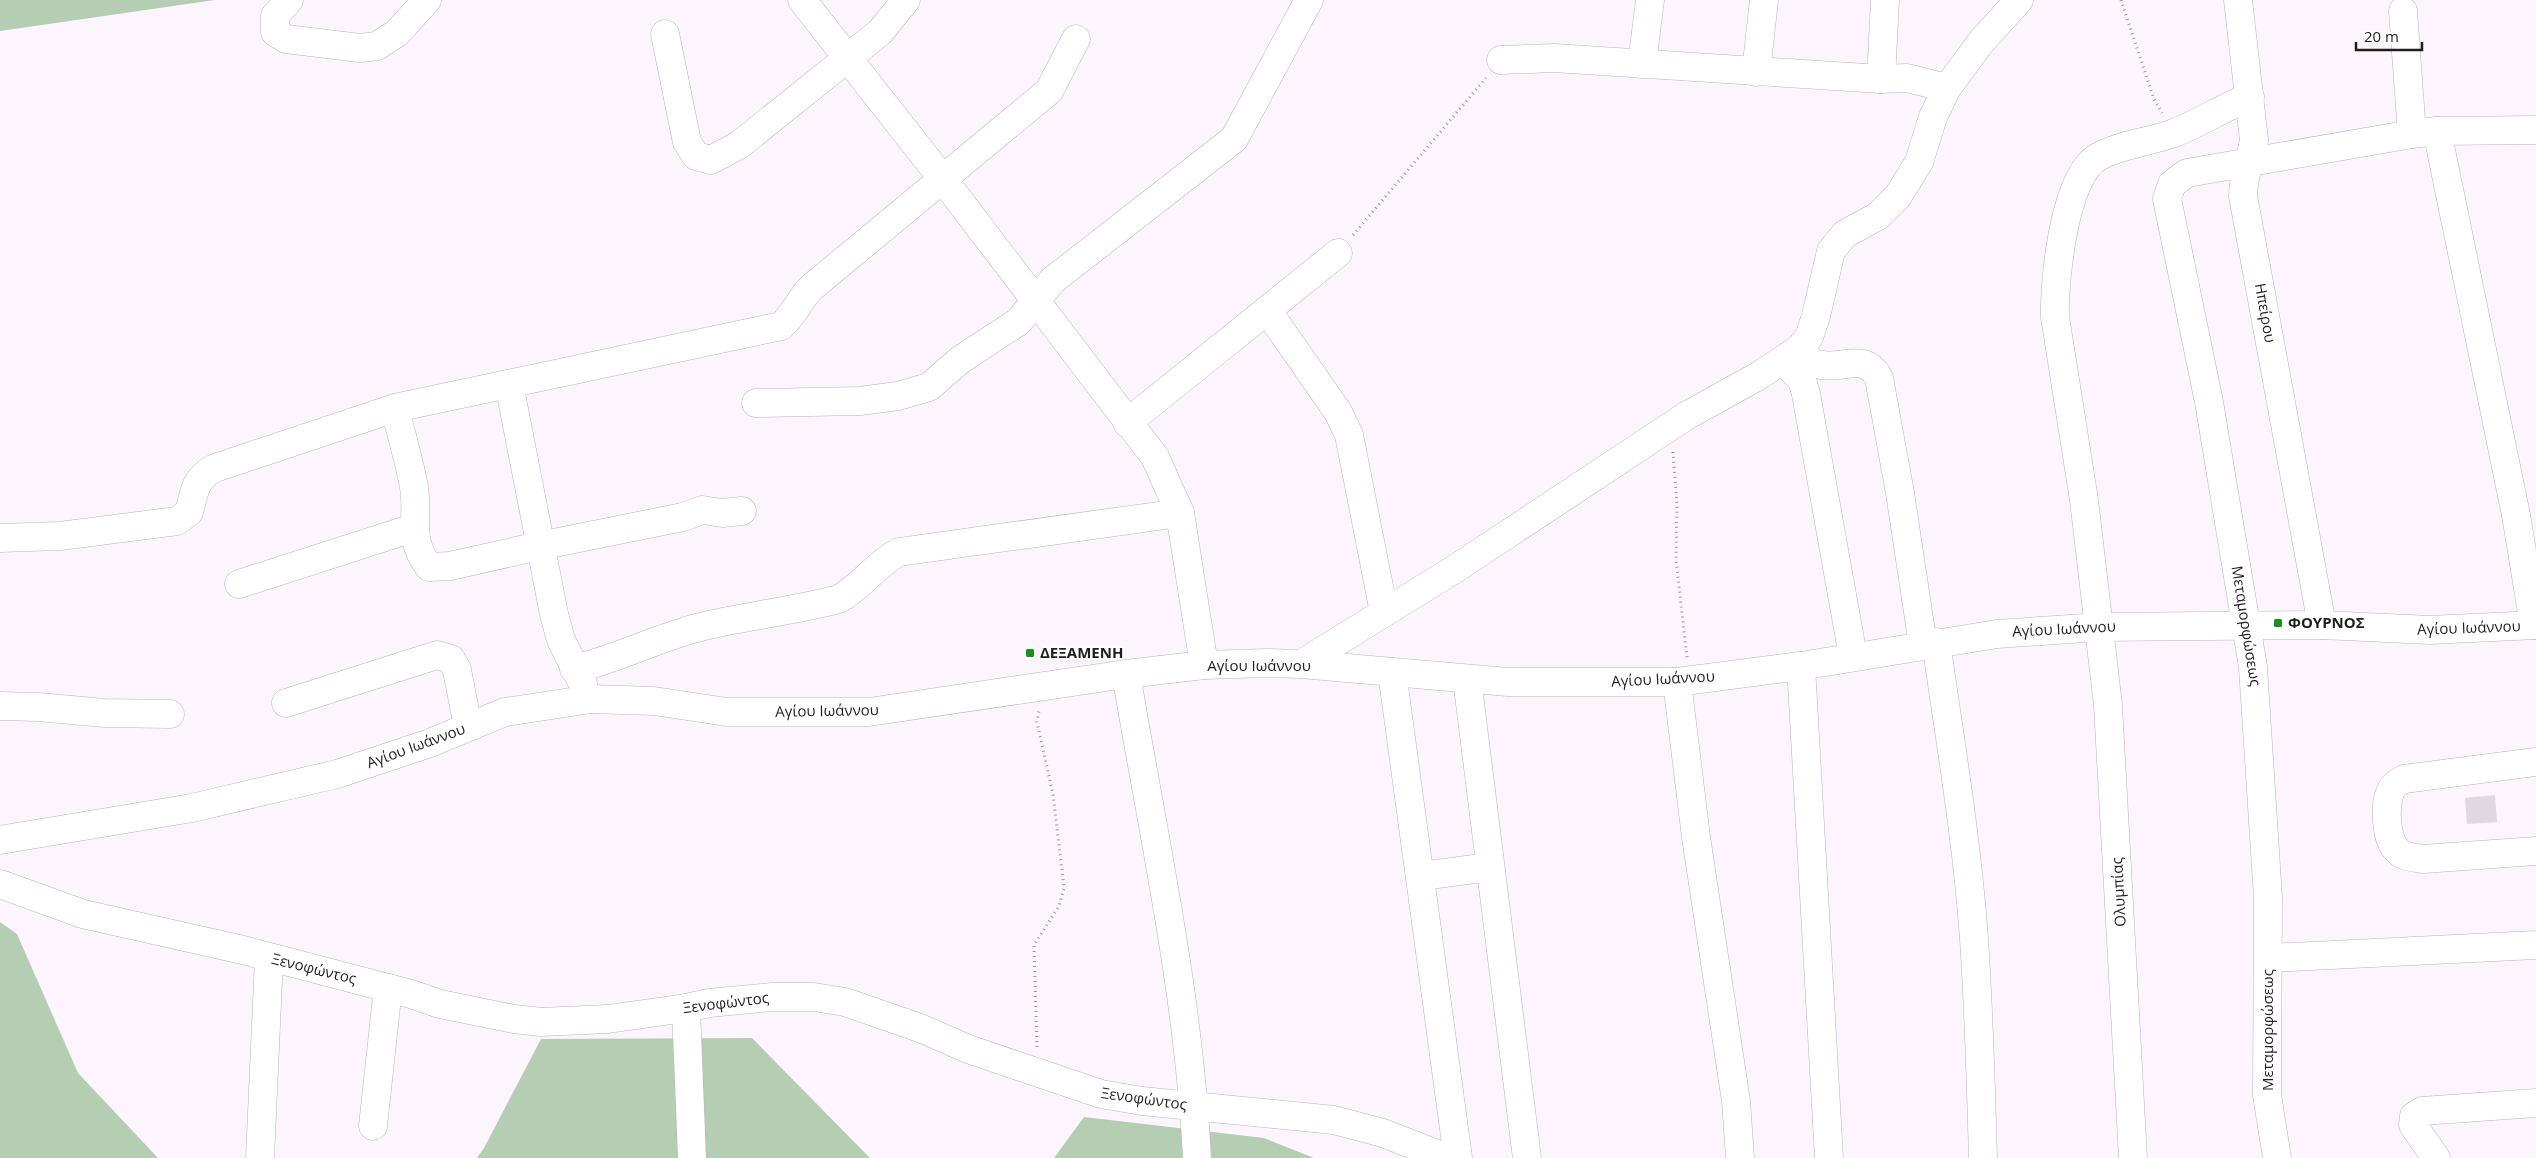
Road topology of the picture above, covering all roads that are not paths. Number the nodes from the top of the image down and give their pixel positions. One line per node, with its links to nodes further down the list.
1 (289, 0): 2 (street)
2 (427, 0)
3 (802, 0): 14 (street)
4 (906, 0): 14 (street)
5 (1309, 0): 26 (street)
6 (1650, 0): 16 (street)
7 (1764, 0): 17 (street)
8 (1885, 0): 18 (street)
9 (2019, 0): 19 (street)
10 (2238, 0): 20 (street, Ηπείρου)
11 (2403, 11): 22 (street)
12 (665, 34): 14 (street)
13 (1076, 39): 24 (street)
14 (847, 59): 24 (street)
15 (1501, 60): 16 (street)
16 (1642, 64): 17 (street)
17 (1756, 72): 18 (street)
18 (1881, 79): 19 (street)
19 (1947, 88): 28 (street)
20 (2250, 97): 23 (street, Ηπείρου); 43 (street, Ολυμπίας)
21 (2536, 130): 22 (street, Μεταμορφώσεως)
22 (2425, 133): 23 (street, Μεταμορφώσεως); 42 (street)
23 (2251, 162): 40 (street, Μεταμορφώσεως); 41 (street, Ηπείρου)
24 (942, 178): 26 (street); 29 (street)
25 (1338, 253): 27 (street)
26 (1036, 301): 30 (street); 32 (street)
27 (1267, 310): 32 (street); 39 (street)
28 (1791, 355): 39 (street); 44 (street); 45 (street)
29 (509, 384): 31 (street); 37 (street)
30 (756, 403)
31 (395, 408): 35 (street); 36 (street)
32 (1128, 423): 34 (street)
33 (742, 511): 37 (street)
34 (1180, 513): 47 (street); 49 (street)
35 (414, 528): 37 (street); 38 (street)
36 (0, 538)
37 (539, 546): 49 (street)
38 (239, 584)
39 (1384, 612): 46 (street)
40 (2246, 625): 41 (street, Αγίου Ιωάννου); 43 (street, Αγίου Ιωάννου); 67 (street, Μεταμορφώσεως)
41 (2322, 625): 42 (street, Αγίου Ιωάννου)
42 (2535, 625)
43 (2100, 626): 44 (street, Αγίου Ιωάννου); 82 (street, Ολυμπίας)
44 (1929, 643): 45 (street, Αγίου Ιωάννου); 81 (street)
45 (1853, 656): 48 (street, Αγίου Ιωάννου)
46 (1302, 664): 47 (street, Αγίου Ιωάννου); 50 (street, Αγίου Ιωάννου)
47 (1204, 665): 51 (street, Αγίου Ιωάννου)
48 (1800, 666): 53 (street, Αγίου Ιωάννου); 80 (street)
49 (574, 669): 54 (street)
50 (1392, 672): 52 (street, Αγίου Ιωάννου); 63 (street)
51 (1126, 674): 54 (street, Αγίου Ιωάννου); 71 (street)
52 (1466, 679): 53 (street, Αγίου Ιωάννου); 62 (street)
53 (1684, 681): 79 (street)
54 (591, 699): 58 (street, Αγίου Ιωάννου)
55 (286, 703): 58 (street)
56 (0, 706): 57 (street)
57 (170, 714)
58 (468, 727): 60 (street, Αγίου Ιωάννου)
59 (2536, 762): 61 (street)
60 (0, 840)
61 (2536, 851)
62 (1490, 867): 63 (street); 78 (street)
63 (1421, 876): 77 (street)
64 (0, 884): 66 (street, Ξενοφώντος)
65 (2536, 945): 67 (street)
66 (269, 958): 68 (street, Ξενοφώντος); 73 (street)
67 (2269, 958): 83 (street, Μεταμορφώσεως)
68 (388, 988): 69 (street, Ξενοφώντος); 72 (street)
69 (686, 1008): 71 (street, Ξενοφώντος); 74 (street)
70 (2536, 1103): 84 (street)
71 (1194, 1106): 75 (street); 76 (street, Ξενοφώντος)
72 (373, 1126)
73 (260, 1158)
74 (692, 1158)
75 (1196, 1158)
76 (1447, 1158)
77 (1458, 1158)
78 (1527, 1158)
79 (1740, 1158)
80 (1829, 1158)
81 (1982, 1158)
82 (2134, 1158)
83 (2277, 1158)
84 (2436, 1158)

